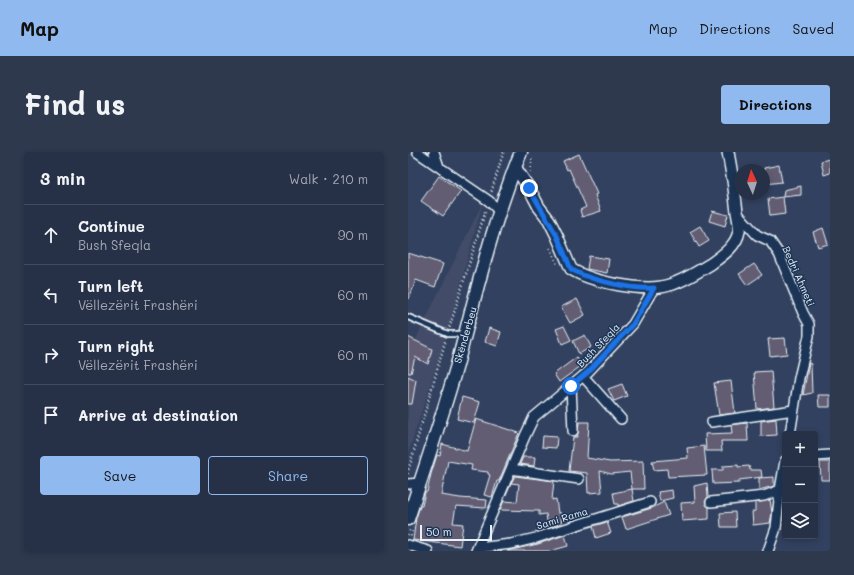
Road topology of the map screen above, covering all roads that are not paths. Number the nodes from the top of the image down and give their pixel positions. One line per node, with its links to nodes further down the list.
1 (416, 152): 5 (street)
2 (434, 152): 5 (street)
3 (521, 152): 6 (main road, Skënderbeu)
4 (728, 152): 8 (street)
5 (439, 167): 7 (street)
6 (515, 167): 7 (main road, Skënderbeu); 9 (street)
7 (499, 211): 11 (main road, Skënderbeu)
8 (738, 214): 9 (street); 14 (street, Bedri Ahmeti)
9 (654, 288): 12 (street, Bush Sfeqla)
10 (408, 316): 11 (lane)
11 (465, 334): 24 (main road, Skënderbeu)
12 (583, 376): 13 (street, Bush Sfeqla); 15 (street)
13 (571, 386): 17 (street); 22 (street, Bush Sfeqla)
14 (794, 410): 16 (street); 18 (street, Bedri Ahmeti)
15 (622, 419)
16 (712, 422)
17 (573, 431)
18 (790, 431)
19 (830, 455): 20 (street)
20 (818, 456)
21 (784, 467): 25 (street)
22 (511, 469): 23 (street); 30 (street, Bush Sfeqla)
23 (579, 479)
24 (414, 483): 28 (main road, Skënderbeu)
25 (780, 490): 27 (street); 32 (street)
26 (650, 502): 30 (street, Sami Rama)
27 (711, 502)
28 (411, 522)
29 (409, 545): 31 (street)
30 (477, 550)
31 (428, 551)
32 (768, 551)

